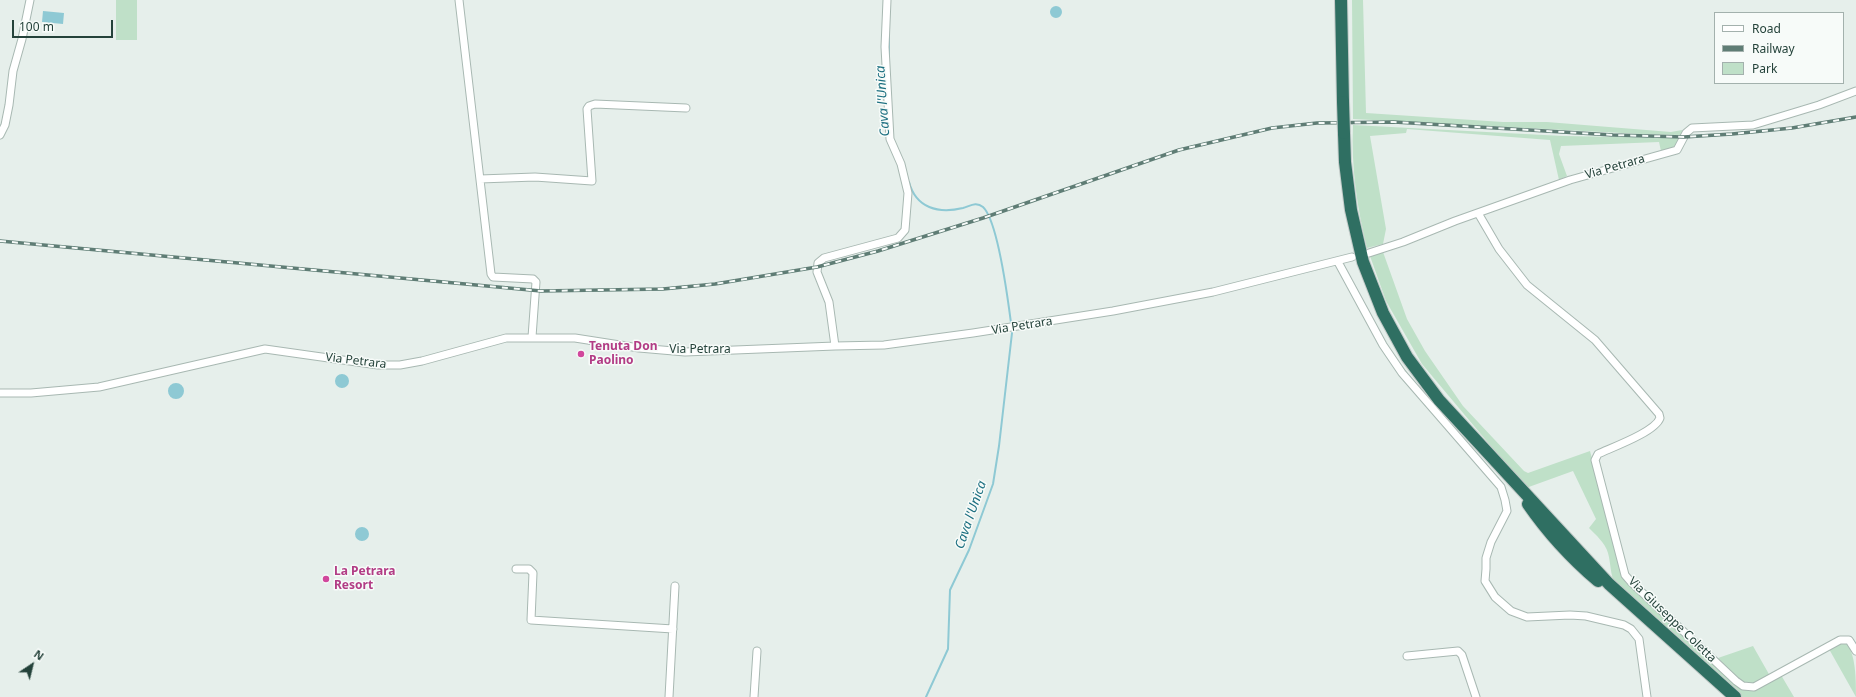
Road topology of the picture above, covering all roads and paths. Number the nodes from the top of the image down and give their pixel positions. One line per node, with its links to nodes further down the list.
1 (30, 0): 9 (street)
2 (459, 0): 10 (street)
3 (887, 0): 16 (street)
4 (1340, 0): 6 (highway)
5 (1346, 0): 6 (highway)
6 (1343, 36): 18 (highway, bridge)
7 (1856, 91): 11 (street, Via Petrara)
8 (686, 108): 10 (street)
9 (0, 135)
10 (480, 179): 15 (street)
11 (1478, 213): 12 (street, Via Petrara); 23 (street, Via Giuseppe Coletta)
12 (1369, 253)
13 (1352, 257): 14 (street, Via Petrara)
14 (1338, 262): 16 (street, Via Petrara); 28 (street)
15 (532, 337): 16 (street, Via Petrara); 17 (street, Via Petrara)
16 (835, 346)
17 (0, 393)
18 (1503, 471): 29 (highway); 30 (highway)
19 (516, 569): 21 (street)
20 (675, 586): 21 (street)
21 (673, 629): 25 (street)
22 (757, 651): 26 (street)
23 (1856, 651)
24 (1407, 656): 27 (street)
25 (669, 697)
26 (754, 697)
27 (1476, 697)
28 (1647, 697)
29 (1727, 697)
30 (1735, 697)

